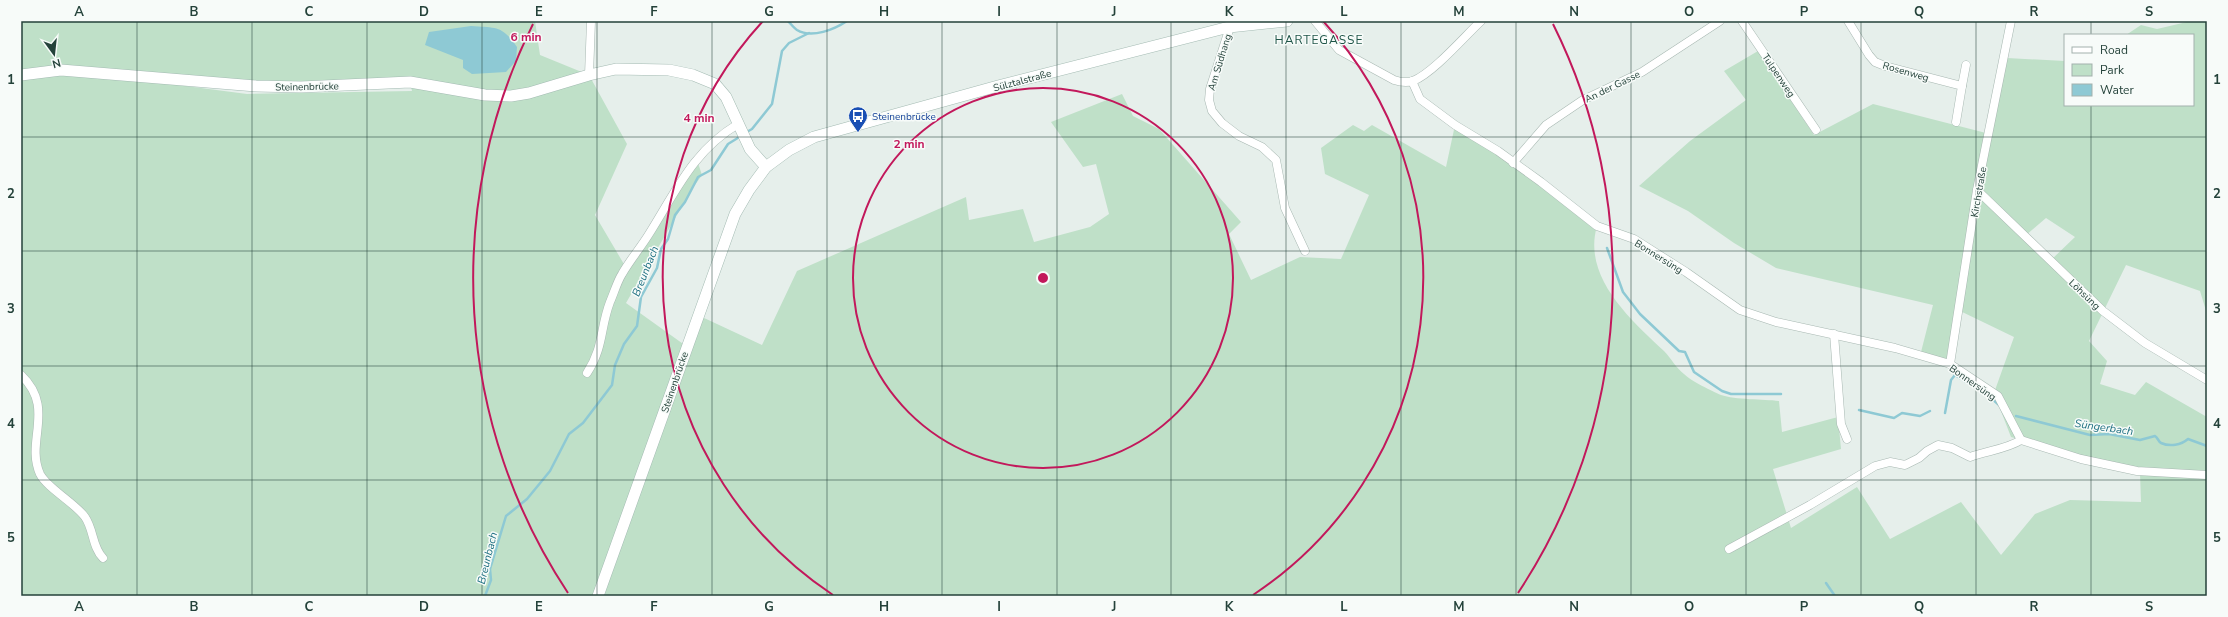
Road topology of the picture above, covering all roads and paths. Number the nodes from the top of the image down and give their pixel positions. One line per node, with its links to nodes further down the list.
1 (591, 21): 12 (street)
2 (1287, 21): 9 (main road, Sülztalstraße)
3 (1314, 21): 13 (street)
4 (1480, 21): 13 (street)
5 (1720, 21): 18 (street, An der Gasse)
6 (1742, 21): 17 (street, Tulpenweg)
7 (1848, 21): 14 (street, Rosenweg)
8 (2011, 21): 20 (street, Kirchstraße)
9 (1229, 25): 19 (main road, Sülztalstraße); 21 (street, Am Südhang)
10 (1966, 65): 14 (street)
11 (21, 75): 12 (main road, Steinenbrücke)
12 (589, 75): 16 (main road, Steinenbrücke)
13 (1412, 81): 18 (street, Bonnersüng)
14 (1962, 86): 15 (street)
15 (1956, 122)
16 (739, 127): 19 (main road, Steinenbrücke); 24 (street)
17 (1816, 130)
18 (1513, 162): 22 (street, Bonnersüng)
19 (766, 167): 32 (main road, Steinenbrücke)
20 (1977, 190): 23 (street, Kirchstraße); 26 (street, Löhsüng)
21 (1305, 251)
22 (1834, 334): 23 (street, Bonnersüng); 27 (street)
23 (1950, 364): 28 (street, Bonnersüng)
24 (586, 373)
25 (21, 376): 31 (street)
26 (2207, 380)
27 (1847, 439)
28 (2021, 440): 29 (street); 30 (street)
29 (2207, 475)
30 (1729, 549)
31 (103, 558)
32 (598, 596)

